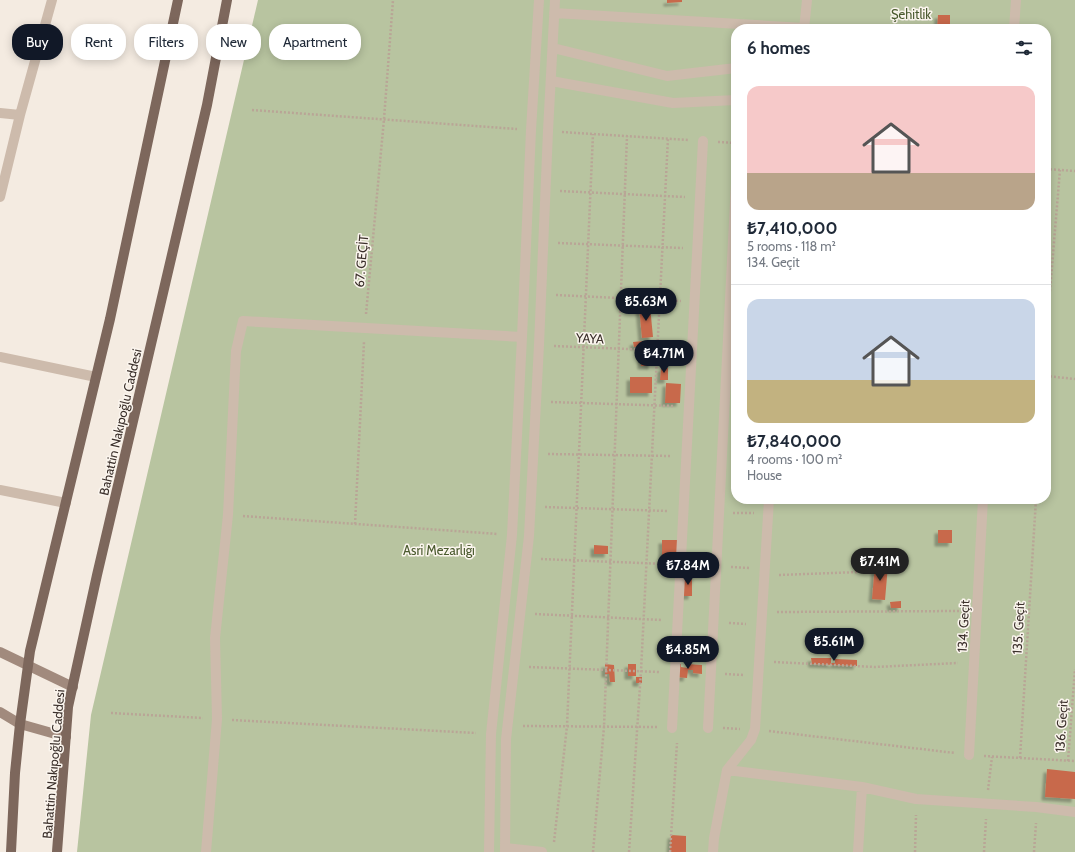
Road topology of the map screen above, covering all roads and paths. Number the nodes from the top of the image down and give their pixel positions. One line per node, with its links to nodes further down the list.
1 (52, 0): 19 (street)
2 (178, 0): 57 (main road)
3 (227, 0): 114 (main road, Bahattin Nakıpoğlu Caddesi)
4 (393, 0): 20 (path, 67. GEÇİT)
5 (539, 0): 21 (street)
6 (555, 0): 9 (street)
7 (807, 0): 11 (street)
8 (1016, 0): 12 (street)
9 (554, 13): 10 (street); 13 (street)
10 (737, 24)
11 (804, 24)
12 (1014, 24)
13 (552, 48): 14 (street); 15 (street)
14 (731, 69)
15 (551, 81): 16 (street); 22 (street)
16 (731, 100)
17 (252, 110): 20 (path)
18 (0, 113): 19 (street)
19 (20, 115): 35 (street)
20 (384, 120): 21 (path); 49 (path, 67. GEÇİT)
21 (531, 130): 50 (street)
22 (548, 131): 23 (path); 31 (street)
23 (593, 134): 24 (path); 32 (path)
24 (627, 136): 25 (path); 33 (path)
25 (668, 138): 26 (path); 34 (path)
26 (704, 141): 27 (path); 36 (street)
27 (731, 143)
28 (1051, 169): 29 (path)
29 (1060, 170): 30 (path); 42 (path)
30 (1075, 171)
31 (546, 191): 32 (path); 37 (street)
32 (590, 193): 33 (path); 38 (path)
33 (625, 195): 34 (path); 39 (path)
34 (666, 196): 36 (path); 40 (path)
35 (0, 197)
36 (700, 198): 41 (street)
37 (544, 242): 38 (path); 44 (street)
38 (588, 244): 39 (path); 45 (path)
39 (623, 246): 40 (path); 46 (path)
40 (663, 247): 41 (path); 47 (path)
41 (698, 249): 48 (street)
42 (1051, 279)
43 (731, 280): 80 (street)
44 (541, 295): 45 (path); 51 (street)
45 (586, 297): 46 (path); 52 (path)
46 (621, 298): 47 (path); 53 (path)
47 (661, 300): 48 (path); 54 (path)
48 (694, 302): 55 (street)
49 (365, 328): 50 (street); 82 (street); 83 (path, 67. GEÇİT)
50 (522, 337): 84 (street)
51 (539, 346): 52 (path, YAYA); 60 (street)
52 (584, 347): 53 (path, YAYA); 61 (path)
53 (619, 349): 54 (path, YAYA); 62 (path)
54 (657, 350): 55 (path, YAYA); 63 (path)
55 (692, 352): 64 (street)
56 (0, 357): 57 (street)
57 (96, 377): 71 (main road)
58 (1051, 377): 59 (path)
59 (1075, 379)
60 (536, 402): 61 (path); 65 (street)
61 (582, 403): 62 (path); 66 (path)
62 (617, 404): 63 (path); 67 (path)
63 (655, 406): 64 (path); 68 (path)
64 (689, 406): 69 (street)
65 (534, 454): 66 (path); 75 (street)
66 (579, 455): 67 (path); 76 (path)
67 (615, 455): 68 (path); 77 (path)
68 (652, 456): 69 (path); 78 (path)
69 (687, 456): 79 (street)
70 (0, 490): 71 (street)
71 (66, 503): 105 (main road)
72 (769, 504): 81 (street)
73 (983, 504): 93 (street, 134. Geçit)
74 (1036, 504): 129 (path, 135. Geçit)
75 (531, 506): 76 (path); 85 (street)
76 (576, 508): 77 (path); 86 (path)
77 (613, 509): 78 (path); 87 (path)
78 (650, 510): 79 (path); 88 (path)
79 (684, 511): 89 (street)
80 (719, 512): 81 (path); 90 (street)
81 (768, 514): 91 (street)
82 (228, 515): 83 (path); 117 (street)
83 (355, 524): 84 (path)
84 (512, 535): 126 (street)
85 (527, 558): 86 (path); 95 (street)
86 (574, 560): 87 (path); 96 (path)
87 (611, 561): 88 (path); 97 (path)
88 (646, 563): 89 (path); 98 (path)
89 (681, 565): 99 (street)
90 (716, 566): 91 (path); 100 (street)
91 (764, 572): 92 (path); 94 (street)
92 (859, 572)
93 (977, 611): 94 (path); 104 (street, 134. Geçit)
94 (762, 612): 101 (street)
95 (521, 613): 96 (path); 106 (street)
96 (572, 616): 97 (path); 107 (path)
97 (609, 617): 98 (path); 109 (path)
98 (644, 619): 99 (path); 110 (path)
99 (678, 621): 111 (street)
100 (713, 622): 101 (path); 112 (street)
101 (761, 625): 103 (street)
102 (0, 652): 105 (main road)
103 (759, 662): 104 (path); 113 (street)
104 (974, 662): 128 (street, 134. Geçit)
105 (28, 665): 114 (main road); 118 (main road)
106 (515, 666): 107 (path); 119 (street)
107 (569, 668): 109 (path); 120 (path)
108 (1075, 669): 130 (path, 136. Geçit)
109 (607, 670): 110 (path); 121 (path)
110 (641, 671): 111 (path); 122 (path)
111 (675, 672): 123 (street)
112 (711, 674): 113 (path); 124 (street)
113 (758, 676): 125 (street)
114 (73, 687): 127 (main road, Bahattin Nakıpoğlu Caddesi)
115 (0, 712): 118 (main road)
116 (111, 713): 117 (path)
117 (217, 719): 126 (path); 141 (street)
118 (20, 724): 127 (main road); 139 (main road)
119 (508, 725): 120 (path); 138 (street)
120 (567, 726): 121 (path); 137 (path)
121 (604, 727): 122 (path); 144 (path)
122 (638, 727): 123 (path); 145 (path)
123 (672, 728): 146 (path)
124 (708, 728): 125 (path)
125 (755, 729): 128 (path); 132 (street)
126 (491, 734): 142 (street)
127 (66, 737): 140 (main road, Bahattin Nakıpoğlu Caddesi)
128 (969, 755): 129 (path)
129 (1020, 758): 130 (path)
130 (1068, 761): 131 (path)
131 (1075, 761)
132 (727, 770): 133 (street); 147 (street)
133 (862, 787): 134 (street); 148 (street)
134 (916, 799): 135 (street); 149 (path)
135 (1036, 807): 136 (street); 150 (path)
136 (1075, 812)
137 (554, 844)
138 (505, 850): 143 (street)
139 (10, 852)
140 (58, 852)
141 (206, 852)
142 (488, 852)
143 (542, 852)
144 (593, 852)
145 (629, 852)
146 (670, 852)
147 (713, 852)
148 (858, 852)
149 (915, 852)
150 (1034, 852)

